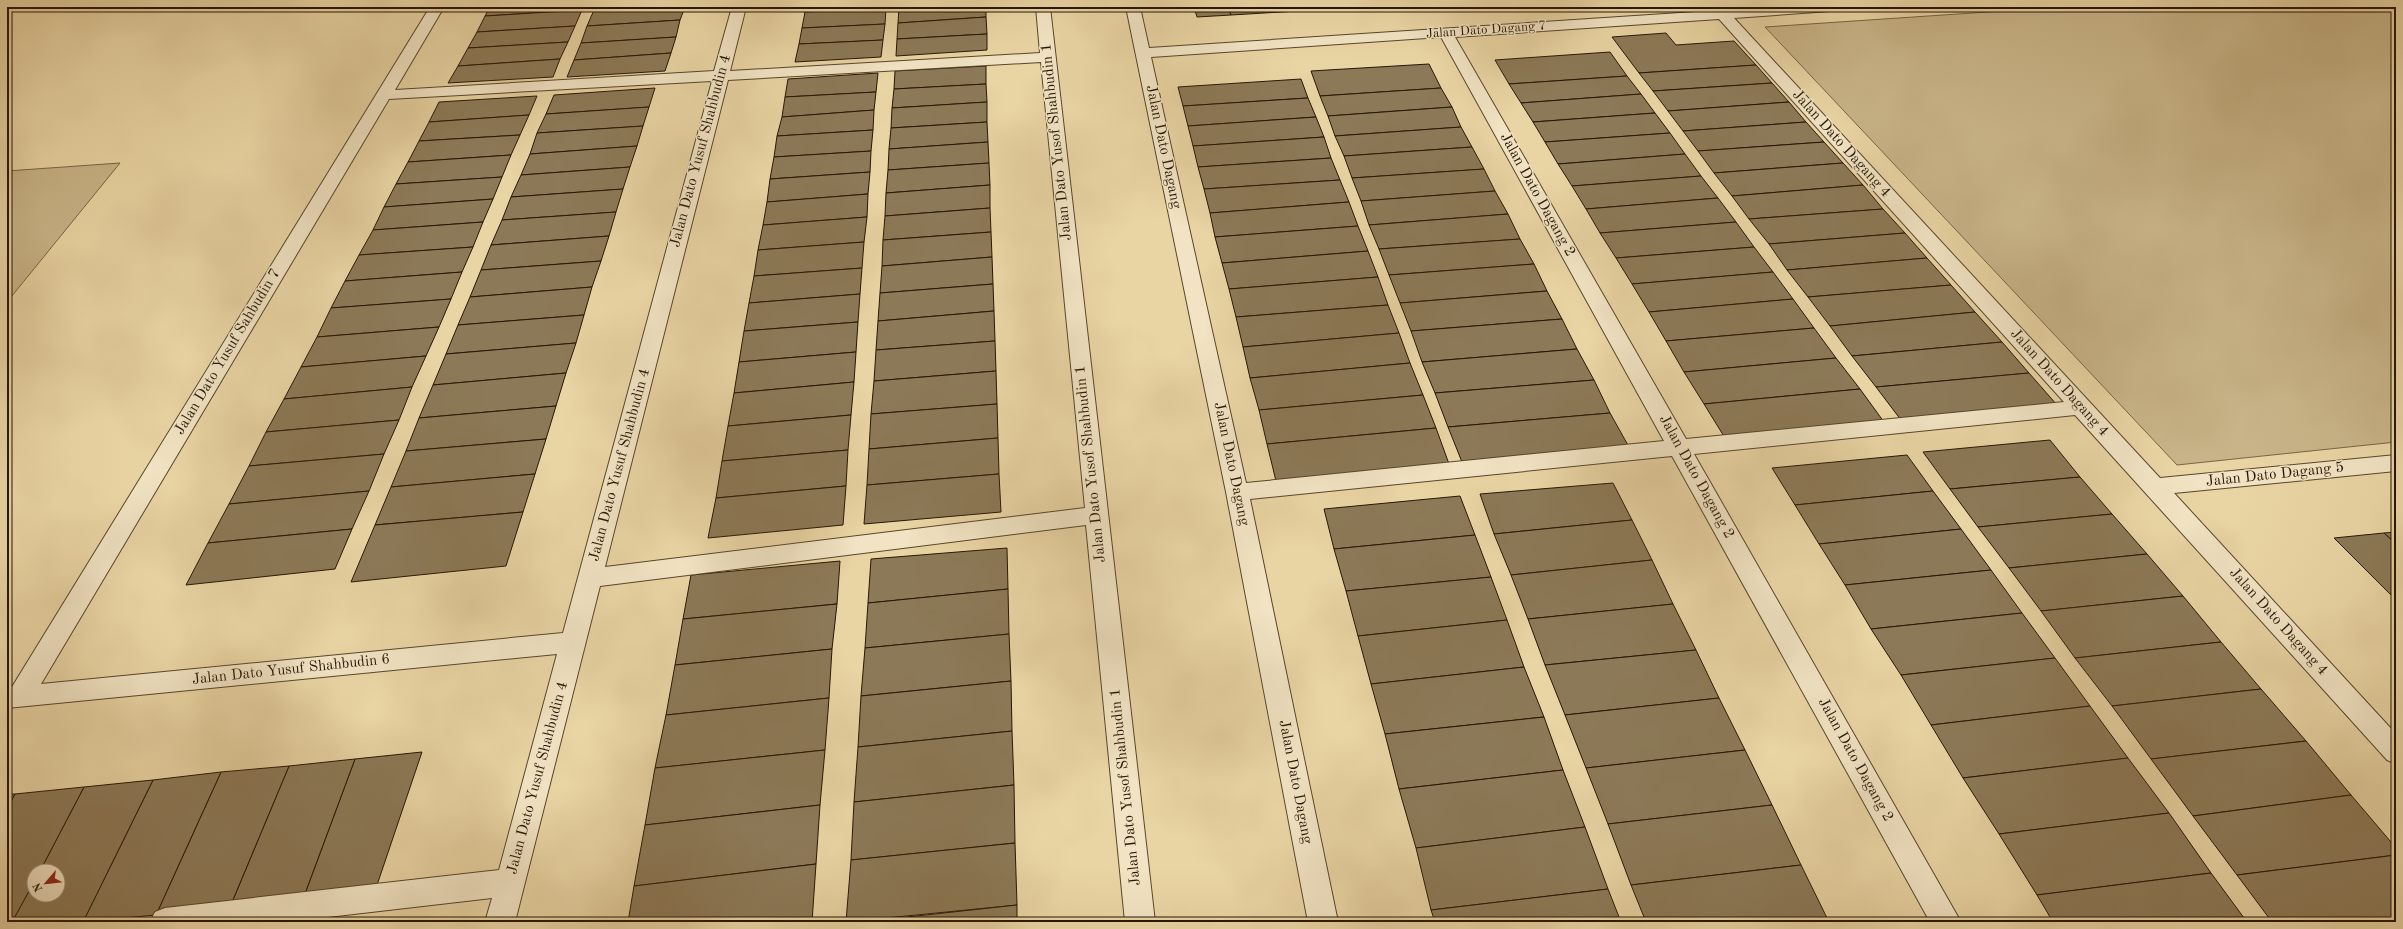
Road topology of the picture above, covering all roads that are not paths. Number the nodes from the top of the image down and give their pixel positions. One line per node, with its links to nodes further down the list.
1 (437, 7): 11 (street, Jalan Dato Yusuf Sahbudin 7)
2 (739, 7): 10 (street, Jalan Dato Yusuf Shahbudin 4)
3 (1043, 7): 9 (street, Jalan Dato Yusof Shahbudin 1)
4 (1133, 7): 8 (street, Jalan Dato Dagang)
5 (1830, 7): 6 (street, Jalan Dato Dagang 7)
6 (1719, 11): 7 (street, Jalan Dato Dagang 7); 12 (street, Jalan Dato Dagang 4)
7 (1445, 32): 8 (street, Jalan Dato Dagang 7); 13 (street, Jalan Dato Dagang 2)
8 (1143, 53): 16 (street, Jalan Dato Dagang)
9 (1048, 57): 10 (street); 17 (street, Jalan Dato Yusof Shahbudin 1)
10 (721, 76): 11 (street); 18 (street, Jalan Dato Yusuf Shahbudin 4)
11 (384, 95): 20 (street, Jalan Dato Yusuf Sahbudin 7)
12 (2081, 407): 13 (street); 15 (street, Jalan Dato Dagang 4)
13 (1679, 447): 16 (street); 27 (street, Jalan Dato Dagang 2)
14 (2396, 463): 15 (street, Jalan Dato Dagang 5)
15 (2154, 487): 21 (street, Jalan Dato Dagang 4)
16 (1237, 492): 26 (street, Jalan Dato Dagang)
17 (1097, 515): 18 (street); 25 (street, Jalan Dato Yusof Shahbudin 1)
18 (591, 578): 19 (street, Jalan Dato Yusuf Shahbudin 4)
19 (574, 642): 20 (street, Jalan Dato Yusuf Shahbudin 6); 22 (street, Jalan Dato Yusuf Shahbudin 4)
20 (13, 698)
21 (2396, 752)
22 (511, 882): 23 (street); 24 (street, Jalan Dato Yusuf Shahbudin 4)
23 (165, 922)
24 (500, 922)
25 (1140, 922)
26 (1323, 922)
27 (1946, 922)

